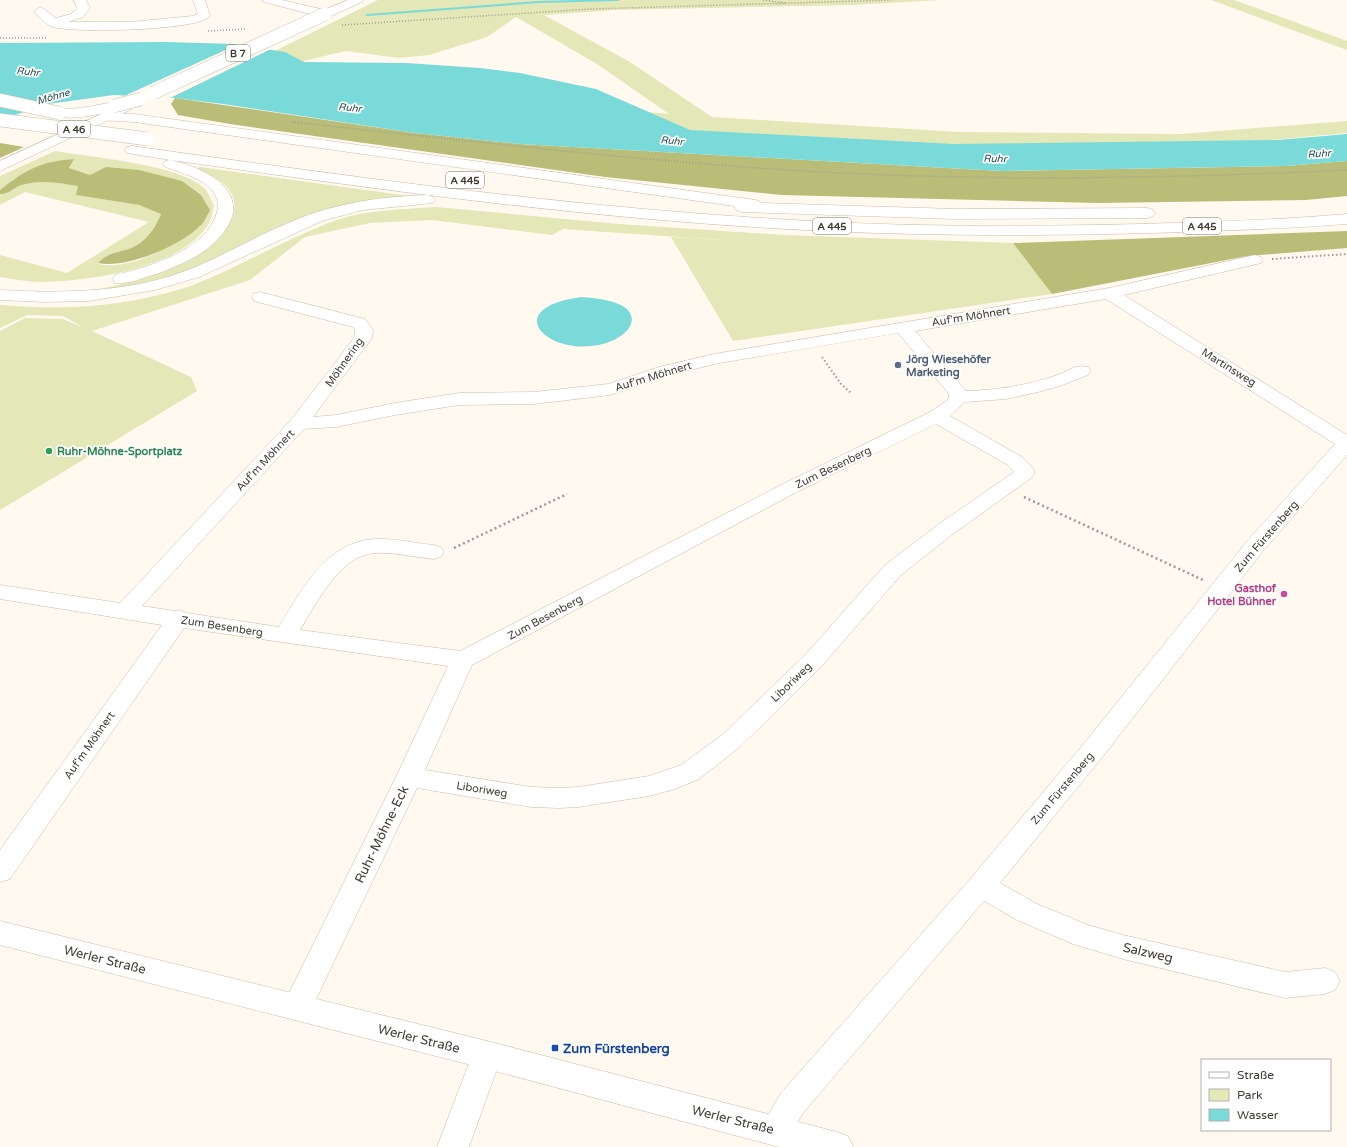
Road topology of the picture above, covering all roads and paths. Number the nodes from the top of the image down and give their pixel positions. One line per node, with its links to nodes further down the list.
1 (80, 0): 10 (main road)
2 (199, 0): 10 (main road)
3 (268, 0): 9 (main road)
4 (358, 0): 9 (main road, B 7)
5 (764, 0): 7 (path)
6 (893, 0): 7 (path)
7 (794, 4): 11 (path)
8 (40, 11): 10 (main road)
9 (325, 14): 12 (main road, B 7, bridge)
10 (55, 23)
11 (376, 23)
12 (147, 96): 14 (main road, B 7, bridge); 19 (main road)
13 (0, 100): 15 (main road, bridge)
14 (120, 106): 15 (main road); 16 (main road, B 7)
15 (70, 114): 21 (main road)
16 (105, 117): 19 (main road); 21 (main road, B 7)
17 (0, 120): 22 (main road, A 46, bridge)
18 (285, 121): 25 (path)
19 (172, 124): 29 (main road)
20 (0, 132): 23 (main road, A 46)
21 (71, 134): 24 (main road, B 7)
22 (227, 149)
23 (132, 150): 30 (main road, A 445); 37 (main road)
24 (0, 167)
25 (1347, 170)
26 (425, 175): 27 (main road, A 445)
27 (440, 177)
28 (510, 185): 29 (main road, A 445)
29 (783, 209): 33 (main road, A 445)
30 (597, 210): 34 (main road, A 445); 39 (main road)
31 (1227, 211): 32 (main road, A 445)
32 (1204, 212)
33 (1166, 213)
34 (1347, 219)
35 (1347, 254): 36 (path)
36 (1255, 260): 38 (main road, Auf'm Möhnert)
37 (0, 287)
38 (1109, 293): 41 (main road, Auf'm Möhnert); 48 (main road, Martinsweg)
39 (0, 295)
40 (260, 297): 47 (main road, Möhnering)
41 (902, 327): 42 (main road, Auf'm Möhnert); 45 (main road)
42 (811, 342): 44 (path); 47 (main road, Auf'm Möhnert)
43 (1082, 371): 45 (main road)
44 (851, 393)
45 (959, 397): 46 (main road, Zum Besenberg)
46 (937, 416): 57 (main road, Zum Besenberg); 58 (main road, Liboriweg)
47 (298, 424): 54 (main road, Auf'm Möhnert)
48 (1347, 443): 52 (main road, Zum Fürstenberg)
49 (567, 494): 51 (path)
50 (1042, 505): 52 (path)
51 (434, 552): 56 (main road)
52 (1221, 589): 60 (main road, Zum Fürstenberg)
53 (0, 592): 54 (main road, Zum Besenberg)
54 (126, 611): 55 (main road, Zum Besenberg)
55 (179, 618): 56 (main road, Zum Besenberg); 59 (main road, Auf'm Möhnert)
56 (286, 636): 57 (main road, Zum Besenberg)
57 (463, 660): 58 (main road, Ruhr-Möhne-Eck)
58 (409, 777): 63 (main road, Ruhr-Möhne-Eck)
59 (0, 871)
60 (981, 886): 62 (main road, Salzweg); 65 (main road, Zum Fürstenberg)
61 (0, 933): 63 (main road, Werler Straße)
62 (1325, 981)
63 (297, 1007): 64 (main road, Werler Straße)
64 (487, 1055): 65 (main road, Werler Straße); 66 (main road)
65 (775, 1130): 67 (main road, Werler Straße)
66 (453, 1147)
67 (837, 1147)

